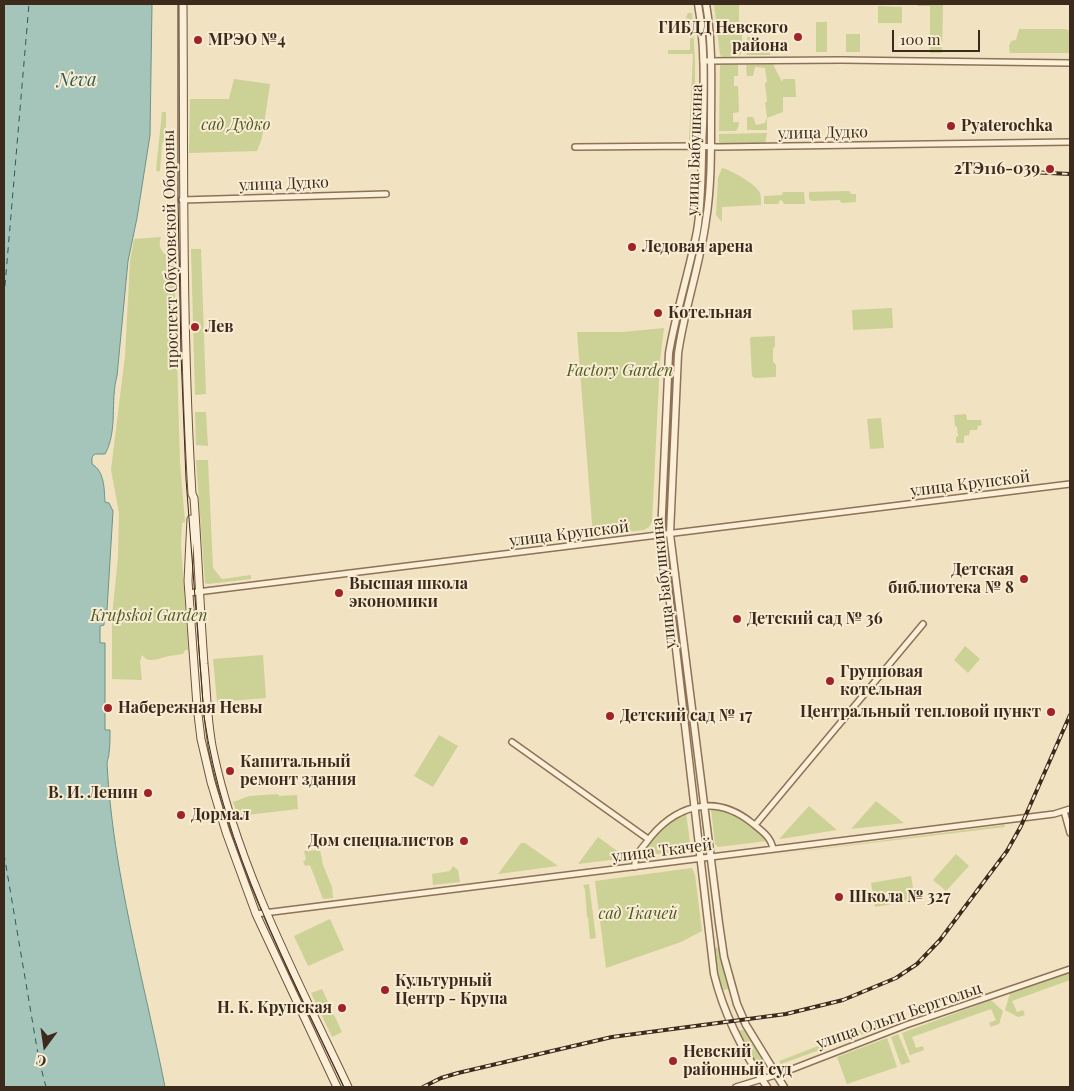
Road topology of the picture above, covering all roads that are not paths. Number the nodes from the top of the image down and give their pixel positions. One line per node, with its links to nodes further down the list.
1 (183, 4): 12 (main road, проспект Обуховской Обороны)
2 (698, 4): 5 (street, улица Бабушкина)
3 (706, 4): 4 (street, улица Бабушкина)
4 (711, 60): 5 (street); 6 (street); 10 (street, улица Бабушкина)
5 (703, 61): 8 (street, улица Бабушкина)
6 (1070, 62)
7 (1070, 142): 10 (street, улица Дудко)
8 (702, 146): 9 (street, улица Дудко); 10 (street, улица Дудко); 16 (street, улица Бабушкина)
9 (576, 147)
10 (711, 147): 15 (street, улица Бабушкина)
11 (386, 194): 12 (street, улица Дудко)
12 (182, 200): 14 (main road, проспект Обуховской Обороны)
13 (1070, 484): 15 (street, улица Крупской)
14 (192, 494): 17 (main road, проспект Обуховской Обороны); 18 (main road, проспект Обуховской Обороны)
15 (670, 534): 16 (street, улица Крупской); 21 (street, улица Бабушкина)
16 (660, 535): 17 (street, улица Крупской); 22 (street, улица Бабушкина)
17 (200, 592): 18 (street, улица Крупской); 32 (main road, проспект Обуховской Обороны)
18 (189, 594): 33 (main road, проспект Обуховской Обороны)
19 (923, 624): 25 (street)
20 (512, 742): 27 (street)
21 (703, 806): 22 (street); 25 (street); 29 (street, улица Бабушкина)
22 (695, 808): 27 (street); 30 (street, улица Бабушкина)
23 (1070, 809): 24 (street, улица Ткачей)
24 (1064, 812): 26 (street); 28 (street, улица Ткачей)
25 (755, 825): 28 (street)
26 (1070, 832)
27 (648, 839): 31 (street)
28 (773, 849): 29 (street, улица Ткачей)
29 (710, 857): 30 (street, улица Ткачей); 35 (street, улица Бабушкина)
30 (701, 858): 31 (street, улица Ткачей); 36 (street, улица Бабушкина)
31 (635, 867): 32 (street, улица Ткачей)
32 (267, 912): 33 (street, улица Ткачей); 42 (main road, проспект Обуховской Обороны)
33 (256, 914): 41 (main road, проспект Обуховской Обороны)
34 (1070, 968): 39 (street, улица Ольги Берггольц)
35 (733, 992): 36 (street); 37 (street, улица Бабушкина)
36 (720, 998): 38 (street, улица Бабушкина)
37 (746, 1025): 38 (street); 39 (street, улица Бабушкина)
38 (732, 1027): 40 (street, улица Бабушкина)
39 (776, 1075): 40 (street, улица Ольги Берггольц); 45 (street, улица Бабушкина)
40 (761, 1080): 43 (street, улица Ольги Берггольц); 44 (street, улица Бабушкина)
41 (337, 1087)
42 (348, 1087)
43 (736, 1087)
44 (767, 1087)
45 (784, 1087)

